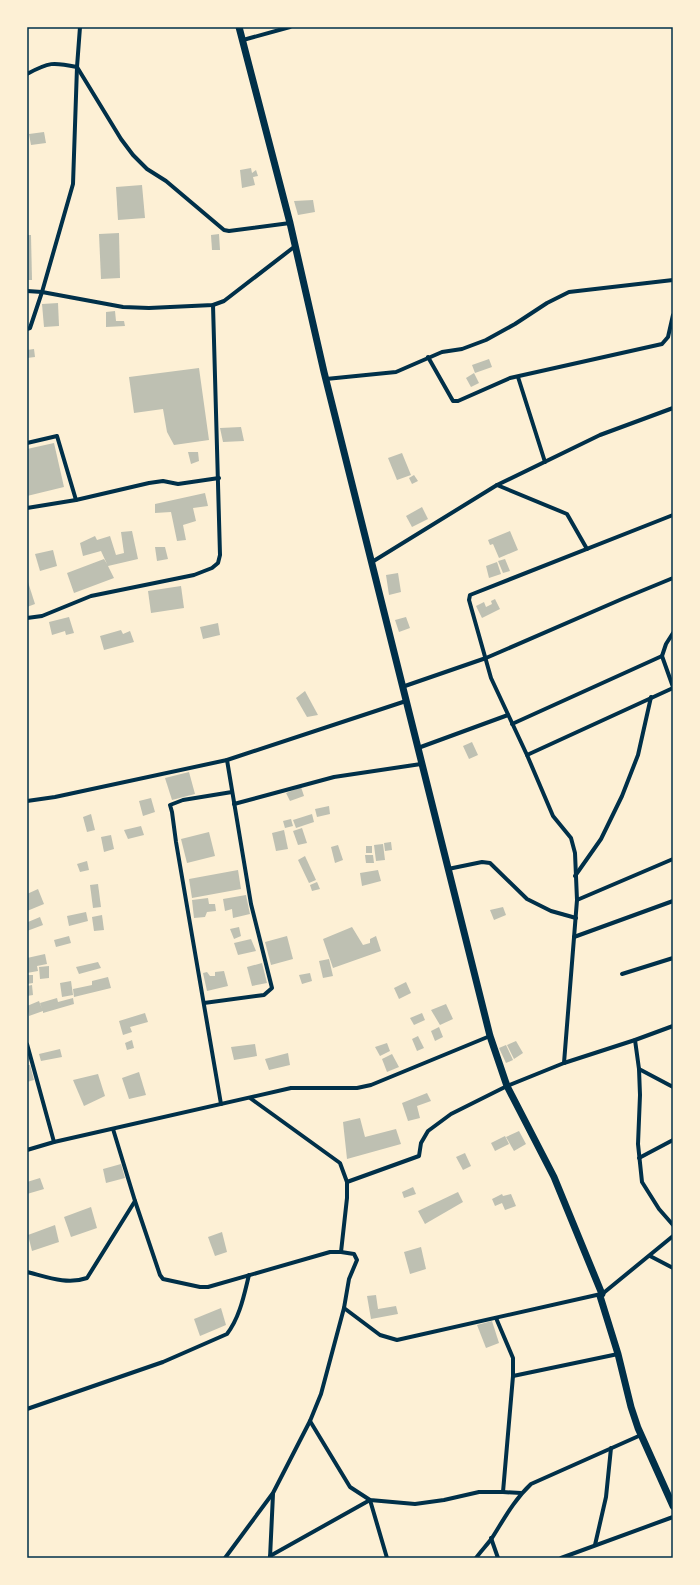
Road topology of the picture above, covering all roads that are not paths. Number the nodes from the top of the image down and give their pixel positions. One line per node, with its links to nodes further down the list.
1 (80, 27): 5 (street)
2 (239, 27): 4 (street)
3 (290, 27): 4 (street)
4 (242, 40): 7 (street)
5 (77, 67): 6 (street); 7 (street); 11 (street)
6 (27, 74)
7 (290, 223): 8 (street)
8 (294, 247): 12 (street); 16 (street)
9 (673, 280): 15 (street)
10 (27, 291): 11 (street)
11 (42, 292): 12 (street); 14 (street)
12 (213, 305): 21 (street)
13 (673, 315): 17 (street)
14 (27, 329)
15 (428, 357): 16 (street); 17 (street)
16 (325, 375): 27 (street)
17 (518, 377): 20 (street)
18 (673, 408): 20 (street)
19 (27, 443): 23 (street)
20 (545, 462): 22 (street)
21 (219, 478): 23 (street); 29 (street)
22 (497, 485): 26 (street); 27 (street)
23 (76, 500): 24 (street)
24 (27, 508)
25 (673, 515): 26 (street)
26 (587, 549): 32 (street)
27 (372, 562): 34 (street)
28 (673, 578): 32 (street)
29 (27, 618)
30 (673, 633): 31 (street)
31 (662, 656): 33 (street); 38 (street)
32 (486, 658): 34 (street); 37 (street)
33 (673, 687): 35 (street)
34 (402, 688): 36 (street)
35 (651, 697): 40 (street); 48 (street)
36 (406, 702): 39 (street); 41 (street)
37 (508, 715): 38 (street); 39 (street)
38 (512, 724): 40 (street)
39 (417, 748): 42 (street)
40 (527, 755): 48 (street)
41 (227, 760): 43 (street); 44 (street)
42 (421, 764): 45 (street); 47 (street)
43 (232, 792): 45 (street); 55 (street)
44 (27, 802)
45 (234, 804): 55 (street)
46 (673, 859): 49 (street)
47 (448, 869): 51 (street); 57 (street)
48 (575, 876): 49 (street)
49 (577, 900): 51 (street)
50 (673, 901): 52 (street)
51 (576, 918): 52 (street)
52 (574, 937): 60 (street)
53 (673, 958): 54 (street)
54 (622, 974)
55 (204, 1003): 65 (street)
56 (673, 1026): 58 (street)
57 (490, 1036): 62 (street); 64 (street)
58 (635, 1040): 60 (street); 61 (street)
59 (27, 1044): 68 (street)
60 (564, 1063): 62 (street)
61 (639, 1069): 63 (street); 70 (street)
62 (507, 1086): 71 (street); 80 (street)
63 (673, 1087)
64 (250, 1098): 65 (street); 71 (street)
65 (221, 1104): 66 (street)
66 (113, 1129): 68 (street); 72 (street)
67 (673, 1140): 70 (street)
68 (54, 1142): 69 (street)
69 (27, 1150)
70 (639, 1158): 73 (street)
71 (346, 1182): 75 (street)
72 (135, 1201): 78 (street); 79 (street)
73 (673, 1225)
74 (673, 1236): 76 (street)
75 (341, 1252): 79 (street); 81 (street)
76 (650, 1256): 77 (street); 80 (street)
77 (673, 1268)
78 (27, 1272)
79 (249, 1275): 85 (street)
80 (601, 1295): 82 (street); 83 (street)
81 (344, 1308): 82 (street); 86 (street)
82 (496, 1318): 84 (street)
83 (618, 1354): 84 (street); 87 (street)
84 (514, 1376): 89 (street)
85 (27, 1409)
86 (310, 1421): 90 (street); 92 (street)
87 (641, 1435): 88 (street); 93 (street)
88 (611, 1448): 91 (street); 96 (street)
89 (503, 1492): 91 (street); 92 (street)
90 (273, 1493): 97 (street); 98 (street)
91 (521, 1493): 95 (street)
92 (370, 1500): 97 (street); 99 (street)
93 (673, 1506)
94 (673, 1517): 96 (street)
95 (491, 1538): 100 (street); 101 (street)
96 (595, 1545): 102 (street)
97 (270, 1557)
98 (225, 1558)
99 (387, 1558)
100 (476, 1558)
101 (498, 1558)
102 (561, 1558)

